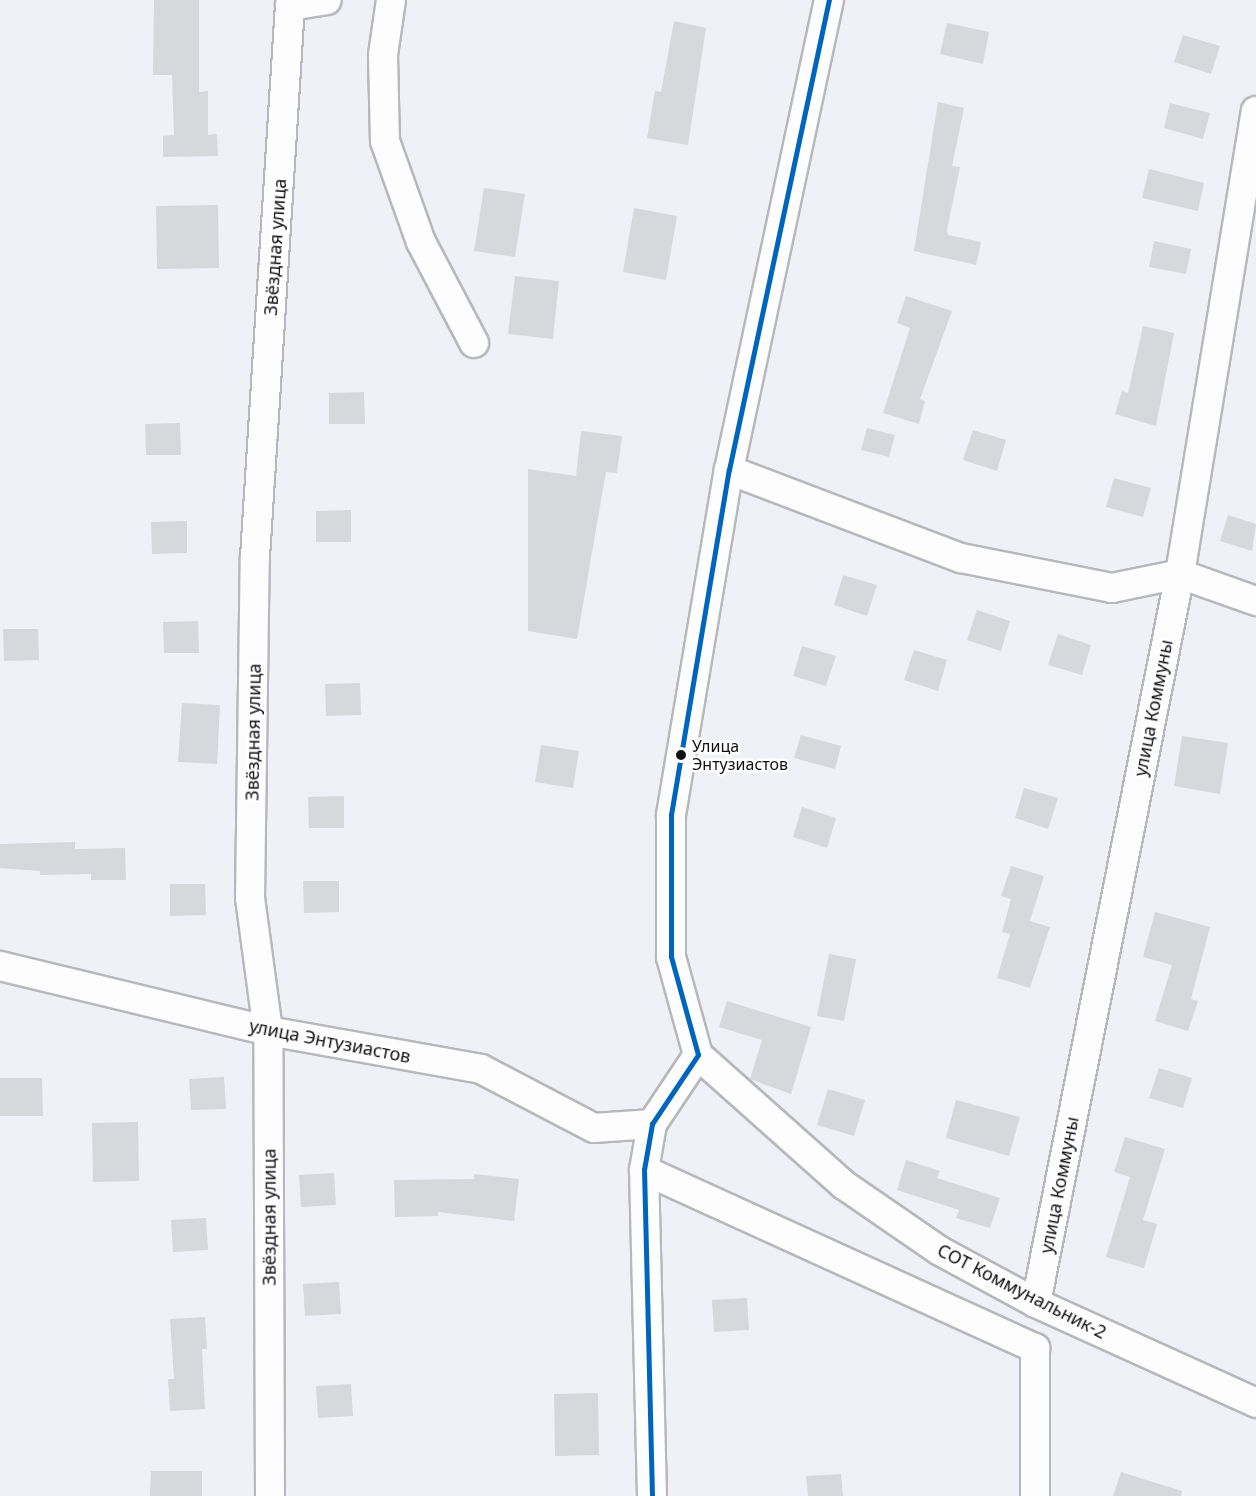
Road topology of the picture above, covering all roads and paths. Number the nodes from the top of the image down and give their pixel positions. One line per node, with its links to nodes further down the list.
1 (327, 0): 10 (street, Звёздная улица)
2 (392, 0): 5 (street)
3 (829, 0): 6 (street)
4 (1256, 111): 7 (street, улица Коммуны)
5 (474, 343)
6 (729, 470): 7 (street); 11 (street)
7 (1180, 574): 8 (street); 14 (street, улица Коммуны)
8 (1256, 601)
9 (0, 966): 10 (street, улица Энтузиастов)
10 (268, 1031): 12 (street, улица Энтузиастов); 16 (street, Звёздная улица)
11 (698, 1055): 12 (street); 14 (street, СОТ Коммунальник-2)
12 (652, 1124): 13 (street)
13 (644, 1170): 17 (street); 18 (street)
14 (1036, 1303): 15 (street, СОТ Коммунальник-2)
15 (1256, 1403)
16 (270, 1496)
17 (652, 1496)
18 (1035, 1496)

